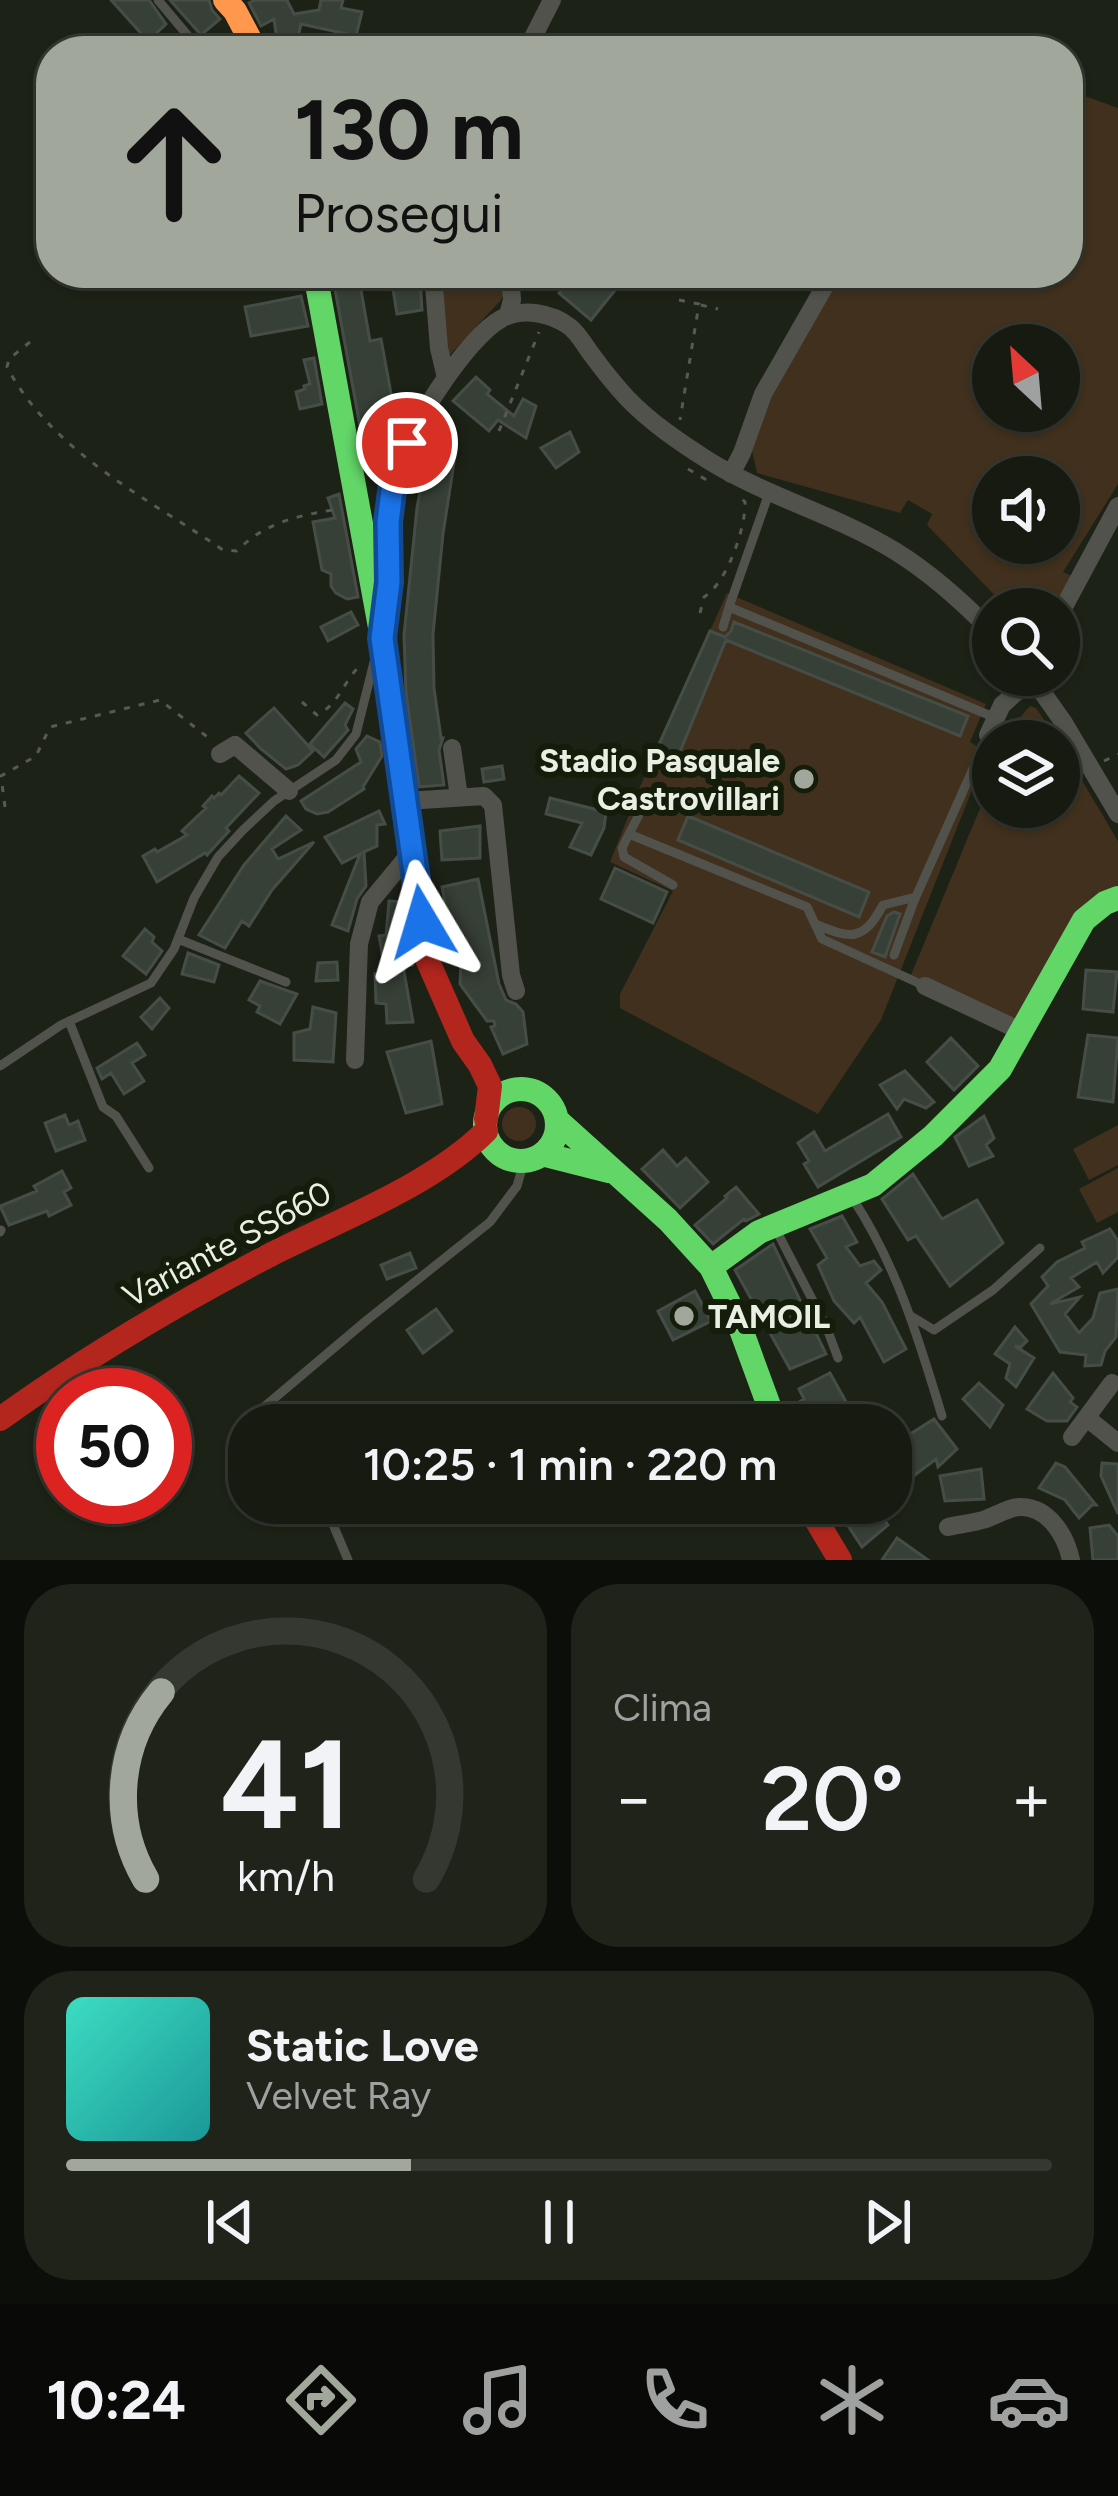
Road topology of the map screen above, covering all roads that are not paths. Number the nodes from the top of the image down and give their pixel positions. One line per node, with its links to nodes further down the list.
1 (158, 0): 4 (lane)
2 (225, 0): 5 (main road)
3 (552, 0): 6 (street)
4 (188, 36)
5 (248, 36)
6 (534, 36)
7 (318, 288): 20 (main road)
8 (434, 288): 12 (street)
9 (511, 288): 11 (street)
10 (824, 288): 13 (street)
11 (508, 315): 12 (street); 13 (street)
12 (446, 378): 20 (street)
13 (725, 480): 14 (street)
14 (769, 493): 17 (lane); 18 (street)
15 (1118, 506): 16 (street)
16 (1074, 588)
17 (729, 607): 19 (lane); 23 (lane)
18 (972, 613)
19 (723, 627)
20 (378, 648): 28 (lane); 30 (main road)
21 (1013, 696): 24 (street)
22 (1046, 696): 32 (street)
23 (977, 720)
24 (995, 720)
25 (452, 748): 29 (street)
26 (223, 752): 28 (street)
27 (972, 771): 36 (lane)
28 (289, 791): 41 (lane)
29 (459, 797): 30 (street); 45 (street)
30 (406, 801): 34 (main road)
31 (641, 811): 33 (lane)
32 (1118, 814)
33 (629, 834): 35 (lane); 40 (lane)
34 (413, 850): 48 (street); 49 (main road)
35 (674, 885)
36 (916, 896): 40 (lane); 42 (lane)
37 (1118, 898): 39 (main road)
38 (1118, 912): 39 (main road)
39 (1084, 920): 47 (main road)
40 (813, 923): 44 (lane)
41 (178, 939): 43 (lane); 46 (lane)
42 (894, 955)
43 (286, 982)
44 (925, 986): 47 (street)
45 (516, 992)
46 (69, 1021): 50 (lane); 57 (lane)
47 (1022, 1031): 59 (main road)
48 (355, 1060)
49 (480, 1065): 51 (main road); 53 (main road)
50 (0, 1066)
51 (514, 1090): 52 (main road); 53 (main road)
52 (557, 1120): 54 (main road); 58 (main road)
53 (486, 1125): 55 (main road); 56 (main road, Variante SS660)
54 (542, 1154): 55 (main road); 58 (main road)
55 (511, 1159): 56 (main road); 66 (lane)
56 (444, 1167): 70 (main road, Variante SS660)
57 (149, 1168)
58 (620, 1176): 62 (main road)
59 (850, 1194): 60 (main road); 63 (lane)
60 (774, 1226): 62 (main road); 64 (lane)
61 (1040, 1248): 63 (lane)
62 (711, 1267): 67 (main road)
63 (911, 1316): 68 (lane)
64 (838, 1358)
65 (1112, 1384): 69 (street)
66 (268, 1404)
67 (768, 1404)
68 (942, 1416)
69 (1087, 1418): 71 (street); 72 (street)
70 (0, 1419)
71 (1072, 1438)
72 (1118, 1443)
73 (333, 1524): 76 (lane)
74 (816, 1524): 77 (main road)
75 (948, 1527): 78 (street)
76 (348, 1560)
77 (840, 1560)
78 (1071, 1560)

